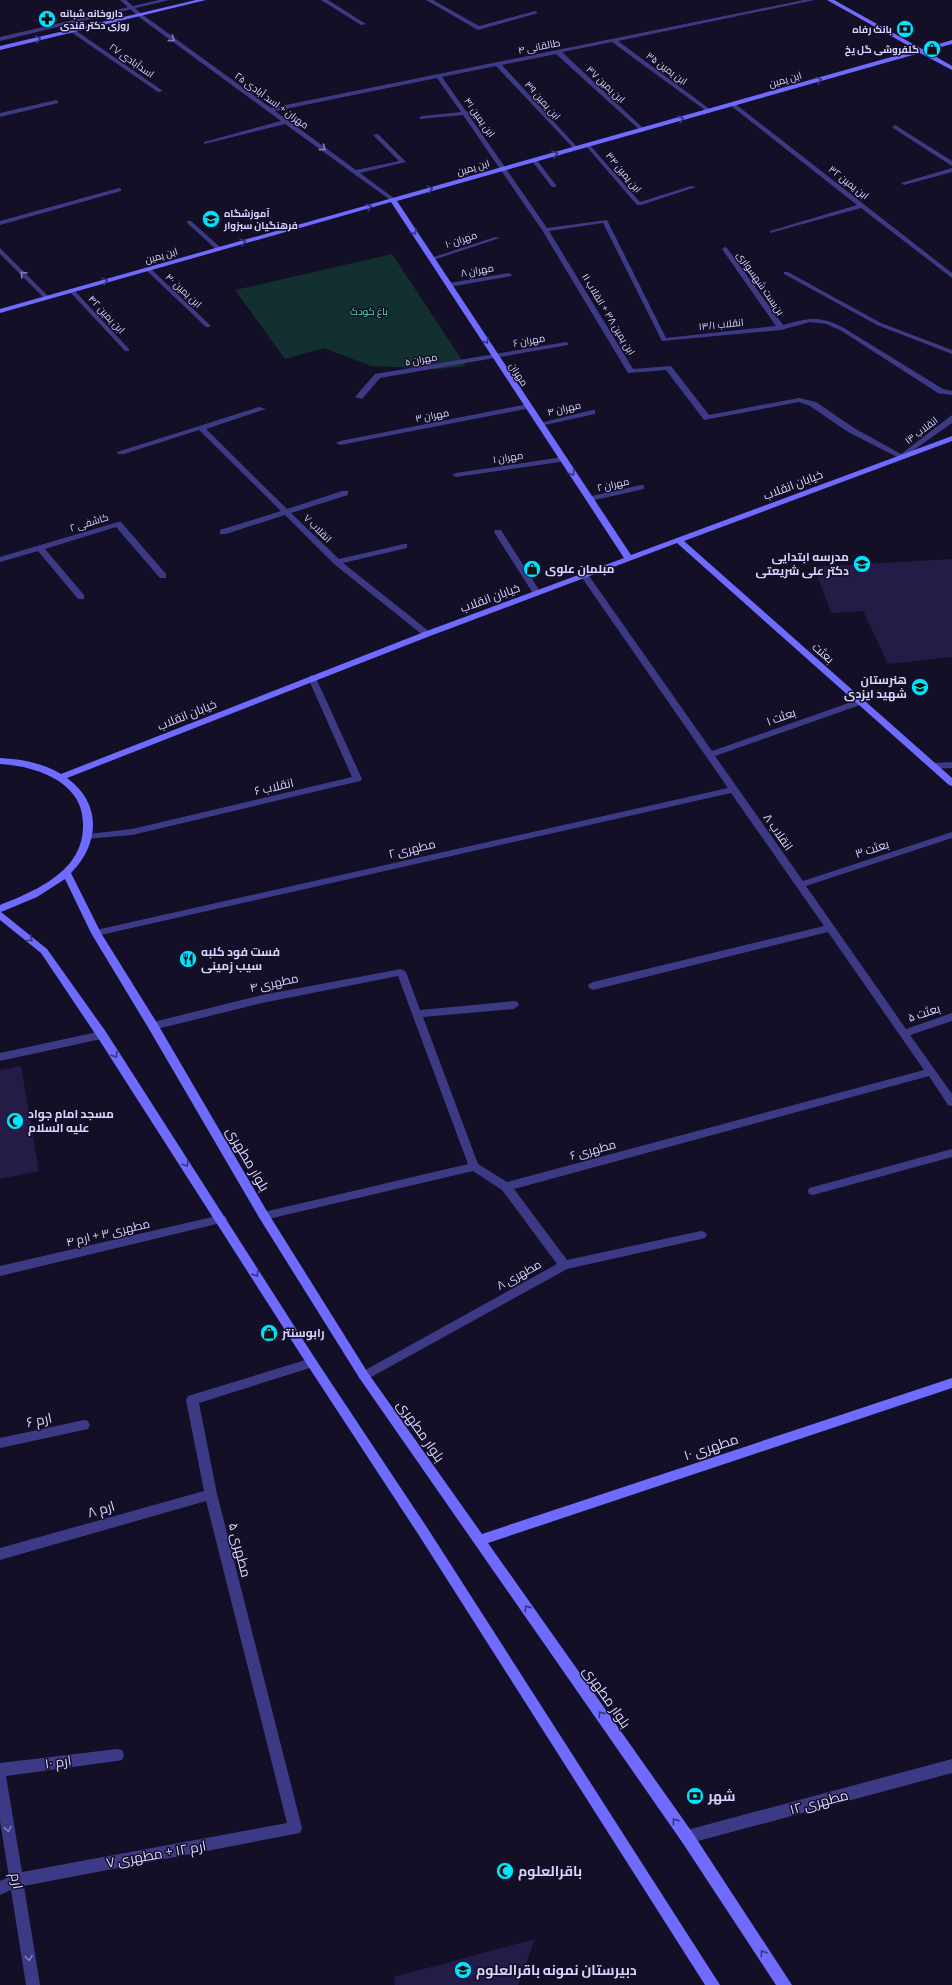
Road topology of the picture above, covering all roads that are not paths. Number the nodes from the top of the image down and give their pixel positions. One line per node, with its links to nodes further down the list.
1 (122, 0): 8 (street, مهران + اسد آبادی ۲۵)
2 (166, 0): 8 (street)
3 (203, 0): 10 (main road)
4 (324, 0): 11 (street)
5 (429, 0): 9 (street)
6 (812, 0): 14 (street, طالقانی ۴)
7 (830, 0): 17 (main road)
8 (133, 8): 10 (street, مهران + اسد آبادی ۲۵); 13 (street)
9 (536, 13)
10 (141, 16): 12 (main road); 25 (street, مهران + اسد آبادی ۲۵, one-way to 25)
11 (363, 24)
12 (74, 31): 16 (main road, one-way to 12); 22 (street, اسدآبادی ۲۷)
13 (0, 39)
14 (613, 40): 18 (street, طالقانی ۴); 26 (street, ابن یمین ۳۵)
15 (952, 42): 17 (main road, ابن یمین)
16 (0, 48)
17 (922, 51): 20 (main road); 24 (main road, ابن یمین, one-way to 17)
18 (558, 52): 19 (street, طالقانی ۴); 32 (street, ابن یمین ۳۷)
19 (498, 64): 21 (street, طالقانی ۴); 36 (street, ابن یمین ۳۹)
20 (952, 68)
21 (439, 76): 25 (street, طالقانی ۴); 27 (street, ابن یمین ۴۱)
22 (160, 91)
23 (56, 102): 28 (street)
24 (732, 104): 26 (main road, ابن یمین); 47 (street, ابن یمین ۳۲)
25 (270, 110): 30 (street, مهران + اسد آبادی ۲۵)
26 (709, 111): 32 (main road, ابن یمین, one-way to 26)
27 (467, 113): 29 (street); 39 (street, ابن یمین ۴۱)
28 (0, 115)
29 (422, 118)
30 (286, 122): 34 (street); 41 (street, مهران + اسد آبادی ۲۵, one-way to 41)
31 (895, 127): 38 (street)
32 (642, 130): 35 (main road, ابن یمین)
33 (376, 135): 41 (street)
34 (206, 143)
35 (588, 145): 36 (main road, ابن یمین); 44 (street, ابن یمین ۳۴)
36 (575, 148): 37 (main road, ابن یمین, one-way to 36)
37 (534, 160): 39 (main road, ابن یمین); 43 (street)
38 (952, 164)
39 (504, 168): 46 (main road, ابن یمین, one-way to 39); 50 (street, ابن یمین ۳۸ + انقلاب ۱۱)
40 (952, 170): 42 (street)
41 (355, 172): 46 (street, مهران + اسد آبادی ۲۵)
42 (904, 183)
43 (554, 186)
44 (693, 187)
45 (119, 190): 49 (street)
46 (393, 200): 53 (main road, ابن یمین, one-way to 46); 56 (main road, مهران, one-way to 56)
47 (862, 205): 51 (street); 60 (street, ابن یمین ۳۲)
48 (189, 222): 53 (street)
49 (0, 223)
50 (546, 230): 66 (street, انقلاب ۱۳/۱); 82 (street, ابن یمین ۳۸ + انقلاب ۱۱)
51 (772, 232)
52 (497, 238): 56 (street, مهران ۱۰)
53 (219, 249): 57 (main road, ابن یمین)
54 (725, 249): 66 (street, بن‌بست شهسواری)
55 (0, 250): 63 (street, one-way to 55)
56 (432, 259): 61 (main road, مهران)
57 (148, 269): 62 (main road, ابن یمین, one-way to 57); 65 (street, ابن یمین ۴۰)
58 (786, 273): 69 (street)
59 (509, 275): 61 (street, مهران ۸)
60 (952, 276)
61 (449, 286): 70 (main road, مهران, one-way to 70)
62 (72, 291): 63 (main road, ابن یمین); 68 (street, ابن یمین ۴۲)
63 (47, 298): 64 (main road, ابن یمین)
64 (0, 311)
65 (208, 326)
66 (781, 328): 71 (street, انقلاب ۱۳/۱)
67 (566, 344): 70 (street, مهران ۶)
68 (127, 350)
69 (952, 352)
70 (495, 356): 72 (street, مهران ۵); 73 (main road, مهران)
71 (952, 393)
72 (359, 398)
73 (528, 406): 77 (main road, مهران); 80 (street, مهران ۳)
74 (262, 410): 78 (street)
75 (592, 412): 77 (street, مهران ۴)
76 (952, 417): 82 (street, انقلاب ۱۳)
77 (540, 424): 83 (main road, مهران)
78 (201, 428): 81 (street); 88 (street, انقلاب ۷)
79 (952, 438): 82 (main road, خیابان انقلاب)
80 (340, 443)
81 (121, 452)
82 (901, 457): 91 (main road, خیابان انقلاب)
83 (563, 459): 84 (street, مهران ۱); 87 (main road, مهران, one-way to 87)
84 (456, 475)
85 (640, 487): 87 (street, مهران ۲)
86 (345, 494): 88 (street)
87 (590, 499): 94 (main road, مهران)
88 (287, 511): 89 (street); 96 (street, انقلاب ۷)
89 (223, 532)
90 (498, 532): 99 (street)
91 (678, 540): 94 (main road, خیابان انقلاب); 103 (main road, بعثت)
92 (404, 546): 96 (street)
93 (40, 548): 95 (street, کاشفی ۲); 97 (street, کاشفی ۲); 100 (street)
94 (629, 559): 98 (main road, خیابان انقلاب)
95 (0, 560)
96 (337, 562): 101 (street, انقلاب ۷)
97 (163, 576)
98 (584, 576): 99 (main road, خیابان انقلاب); 104 (street, انقلاب ۸)
99 (537, 593): 101 (main road, خیابان انقلاب)
100 (81, 597)
101 (427, 634): 102 (main road, خیابان انقلاب)
102 (312, 678): 108 (main road, خیابان انقلاب); 112 (street, انقلاب ۶)
103 (860, 702): 104 (street, بعثت ۱); 107 (main road, بعثت)
104 (710, 755): 110 (street, انقلاب ۸)
105 (0, 761): 108 (main road)
106 (952, 765): 107 (street)
107 (933, 766): 109 (main road, بعثت)
108 (60, 778): 112 (main road)
109 (952, 783)
110 (734, 789): 114 (street, انقلاب ۸); 118 (street, مطهری ۲)
111 (952, 835): 114 (street, بعثت ۳)
112 (88, 837): 113 (main road)
113 (67, 873): 115 (main road); 118 (main road, بلوار مطهری)
114 (800, 885): 117 (street, انقلاب ۸)
115 (0, 909)
116 (0, 915): 125 (main road, one-way to 125)
117 (830, 928): 119 (street); 124 (street, انقلاب ۸)
118 (96, 933): 123 (main road, بلوار مطهری)
119 (594, 986)
120 (514, 1005): 121 (street)
121 (416, 1014): 123 (street, مطهری ۴); 130 (street)
122 (952, 1017): 124 (street, بعثت ۵)
123 (153, 1026): 133 (main road, بلوار مطهری)
124 (904, 1033): 127 (street, انقلاب ۸)
125 (102, 1035): 126 (street); 134 (main road, one-way to 134)
126 (0, 1057)
127 (931, 1072): 128 (street, انقلاب ۸); 131 (street, مطهری ۶)
128 (952, 1102)
129 (952, 1153): 132 (street)
130 (474, 1167): 131 (street); 133 (street)
131 (506, 1187): 136 (street)
132 (813, 1191)
133 (264, 1216): 139 (main road, بلوار مطهری)
134 (221, 1219): 137 (street, مطهری ۳ + ارم ۴); 138 (main road, one-way to 138)
135 (701, 1235): 136 (street, مطهری ۸)
136 (564, 1265): 139 (street, مطهری ۸)
137 (0, 1271)
138 (312, 1363): 143 (street, مطهری ۵); 155 (main road)
139 (364, 1376): 144 (main road, بلوار مطهری)
140 (952, 1383): 144 (main road, مطهری ۱۰)
141 (84, 1425): 142 (street, ارم ۶)
142 (0, 1443)
143 (211, 1494): 145 (street, ارم ۸); 150 (street, مطهری ۵)
144 (480, 1540): 151 (main road, بلوار مطهری, one-way to 144)
145 (0, 1554)
146 (117, 1755): 148 (street, ارم ۱۰)
147 (952, 1766): 151 (street, مطهری ۱۲)
148 (0, 1770)
149 (0, 1777): 152 (street, ارم, one-way to 152)
150 (295, 1828): 152 (street, ارم ۱۲ + مطهری ۷)
151 (687, 1838): 156 (main road, بلوار مطهری, one-way to 151)
152 (17, 1880): 153 (street, ارم ۱۲ + مطهری ۷); 154 (street, ارم, one-way to 154)
153 (0, 1888)
154 (33, 1985)
155 (713, 1985)
156 (785, 1985)

